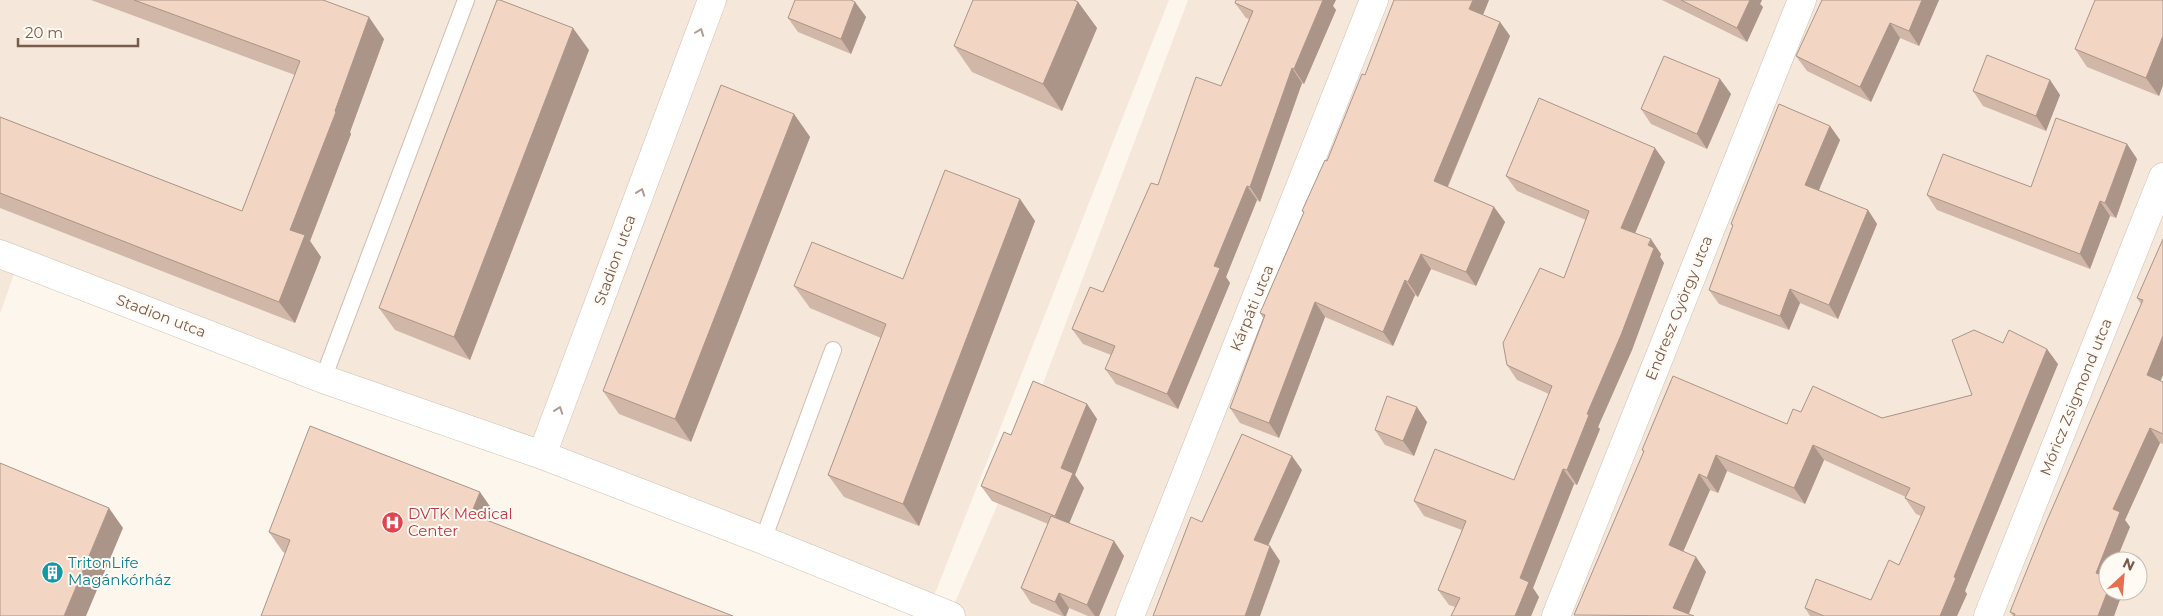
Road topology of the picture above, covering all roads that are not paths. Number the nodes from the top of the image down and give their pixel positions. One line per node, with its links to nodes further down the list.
1 (466, 0): 8 (lane)
2 (712, 0): 9 (street, Stadion utca, one-way to 2)
3 (1374, 0): 12 (street, Kárpáti utca)
4 (1802, 0): 13 (street, Endresz György utca)
5 (2163, 177): 14 (street, Móricz Zsigmond utca)
6 (0, 254): 8 (street, Stadion utca)
7 (833, 350): 10 (lane)
8 (323, 379): 9 (street, Stadion utca)
9 (542, 456): 10 (street, Stadion utca)
10 (764, 540): 11 (street, Stadion utca)
11 (951, 616)
12 (1130, 616)
13 (1556, 616)
14 (1988, 616)

